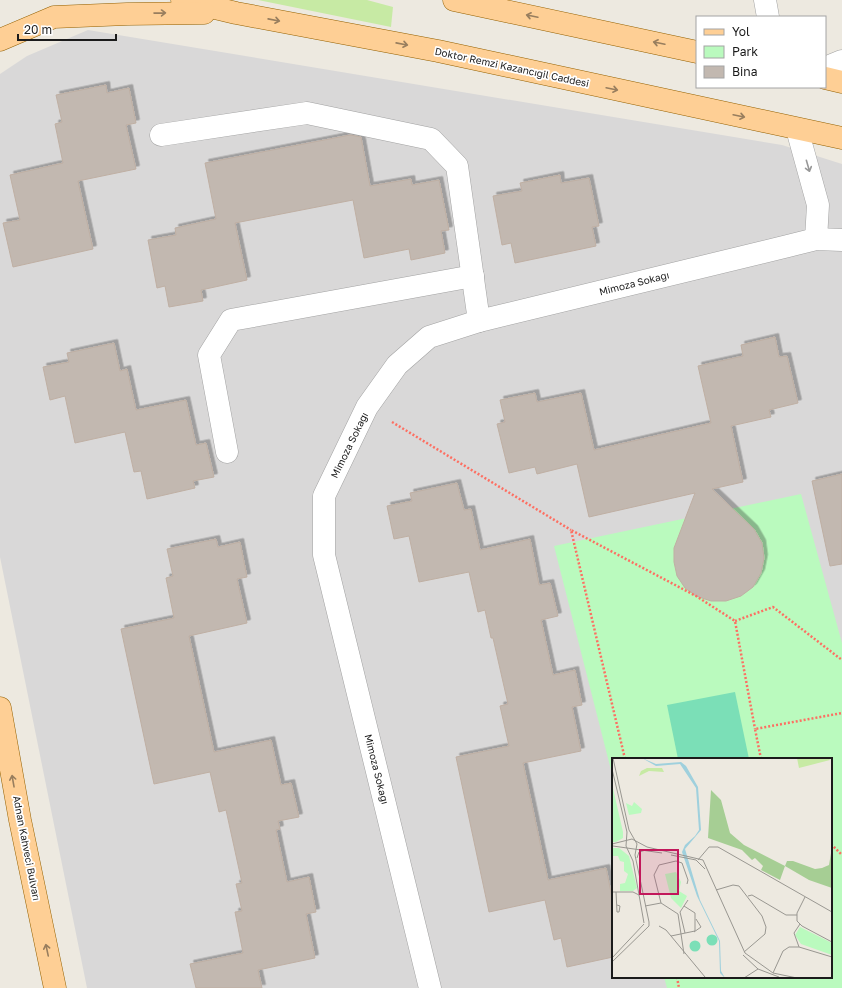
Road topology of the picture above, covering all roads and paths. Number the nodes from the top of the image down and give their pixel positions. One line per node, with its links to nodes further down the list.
1 (182, 0): 4 (main road, Doktor Remzi Kazancıgil Caddesi)
2 (454, 0): 7 (main road, one-way to 2)
3 (765, 0): 5 (street)
4 (236, 13): 6 (main road, one-way to 4); 12 (main road, Doktor Remzi Kazancıgil Caddesi, one-way to 12)
5 (768, 16)
6 (0, 40)
7 (696, 52)
8 (842, 61): 9 (street)
9 (826, 68)
10 (826, 78): 11 (main road)
11 (842, 82)
12 (797, 129): 14 (main road, Doktor Remzi Kazancıgil Caddesi); 15 (street, one-way to 15)
13 (161, 135): 17 (street)
14 (842, 138)
15 (816, 239): 16 (street, Mimoza Sokağı); 18 (street, Mimoza Sokağı)
16 (842, 240)
17 (474, 276): 18 (street); 20 (street)
18 (479, 321): 19 (street, Mimoza Sokağı)
19 (367, 407): 21 (path); 33 (street, Mimoza Sokağı)
20 (227, 452)
21 (571, 530): 22 (path); 27 (path)
22 (735, 621): 23 (path); 26 (path)
23 (842, 660)
24 (0, 708): 32 (main road, Adnan Kahveci Bulvarı, one-way to 24)
25 (842, 713): 26 (path)
26 (755, 729): 28 (path)
27 (625, 758)
28 (761, 758)
29 (832, 845): 30 (path)
30 (842, 855)
31 (677, 978): 34 (path)
32 (55, 988)
33 (430, 988)
34 (679, 988)

